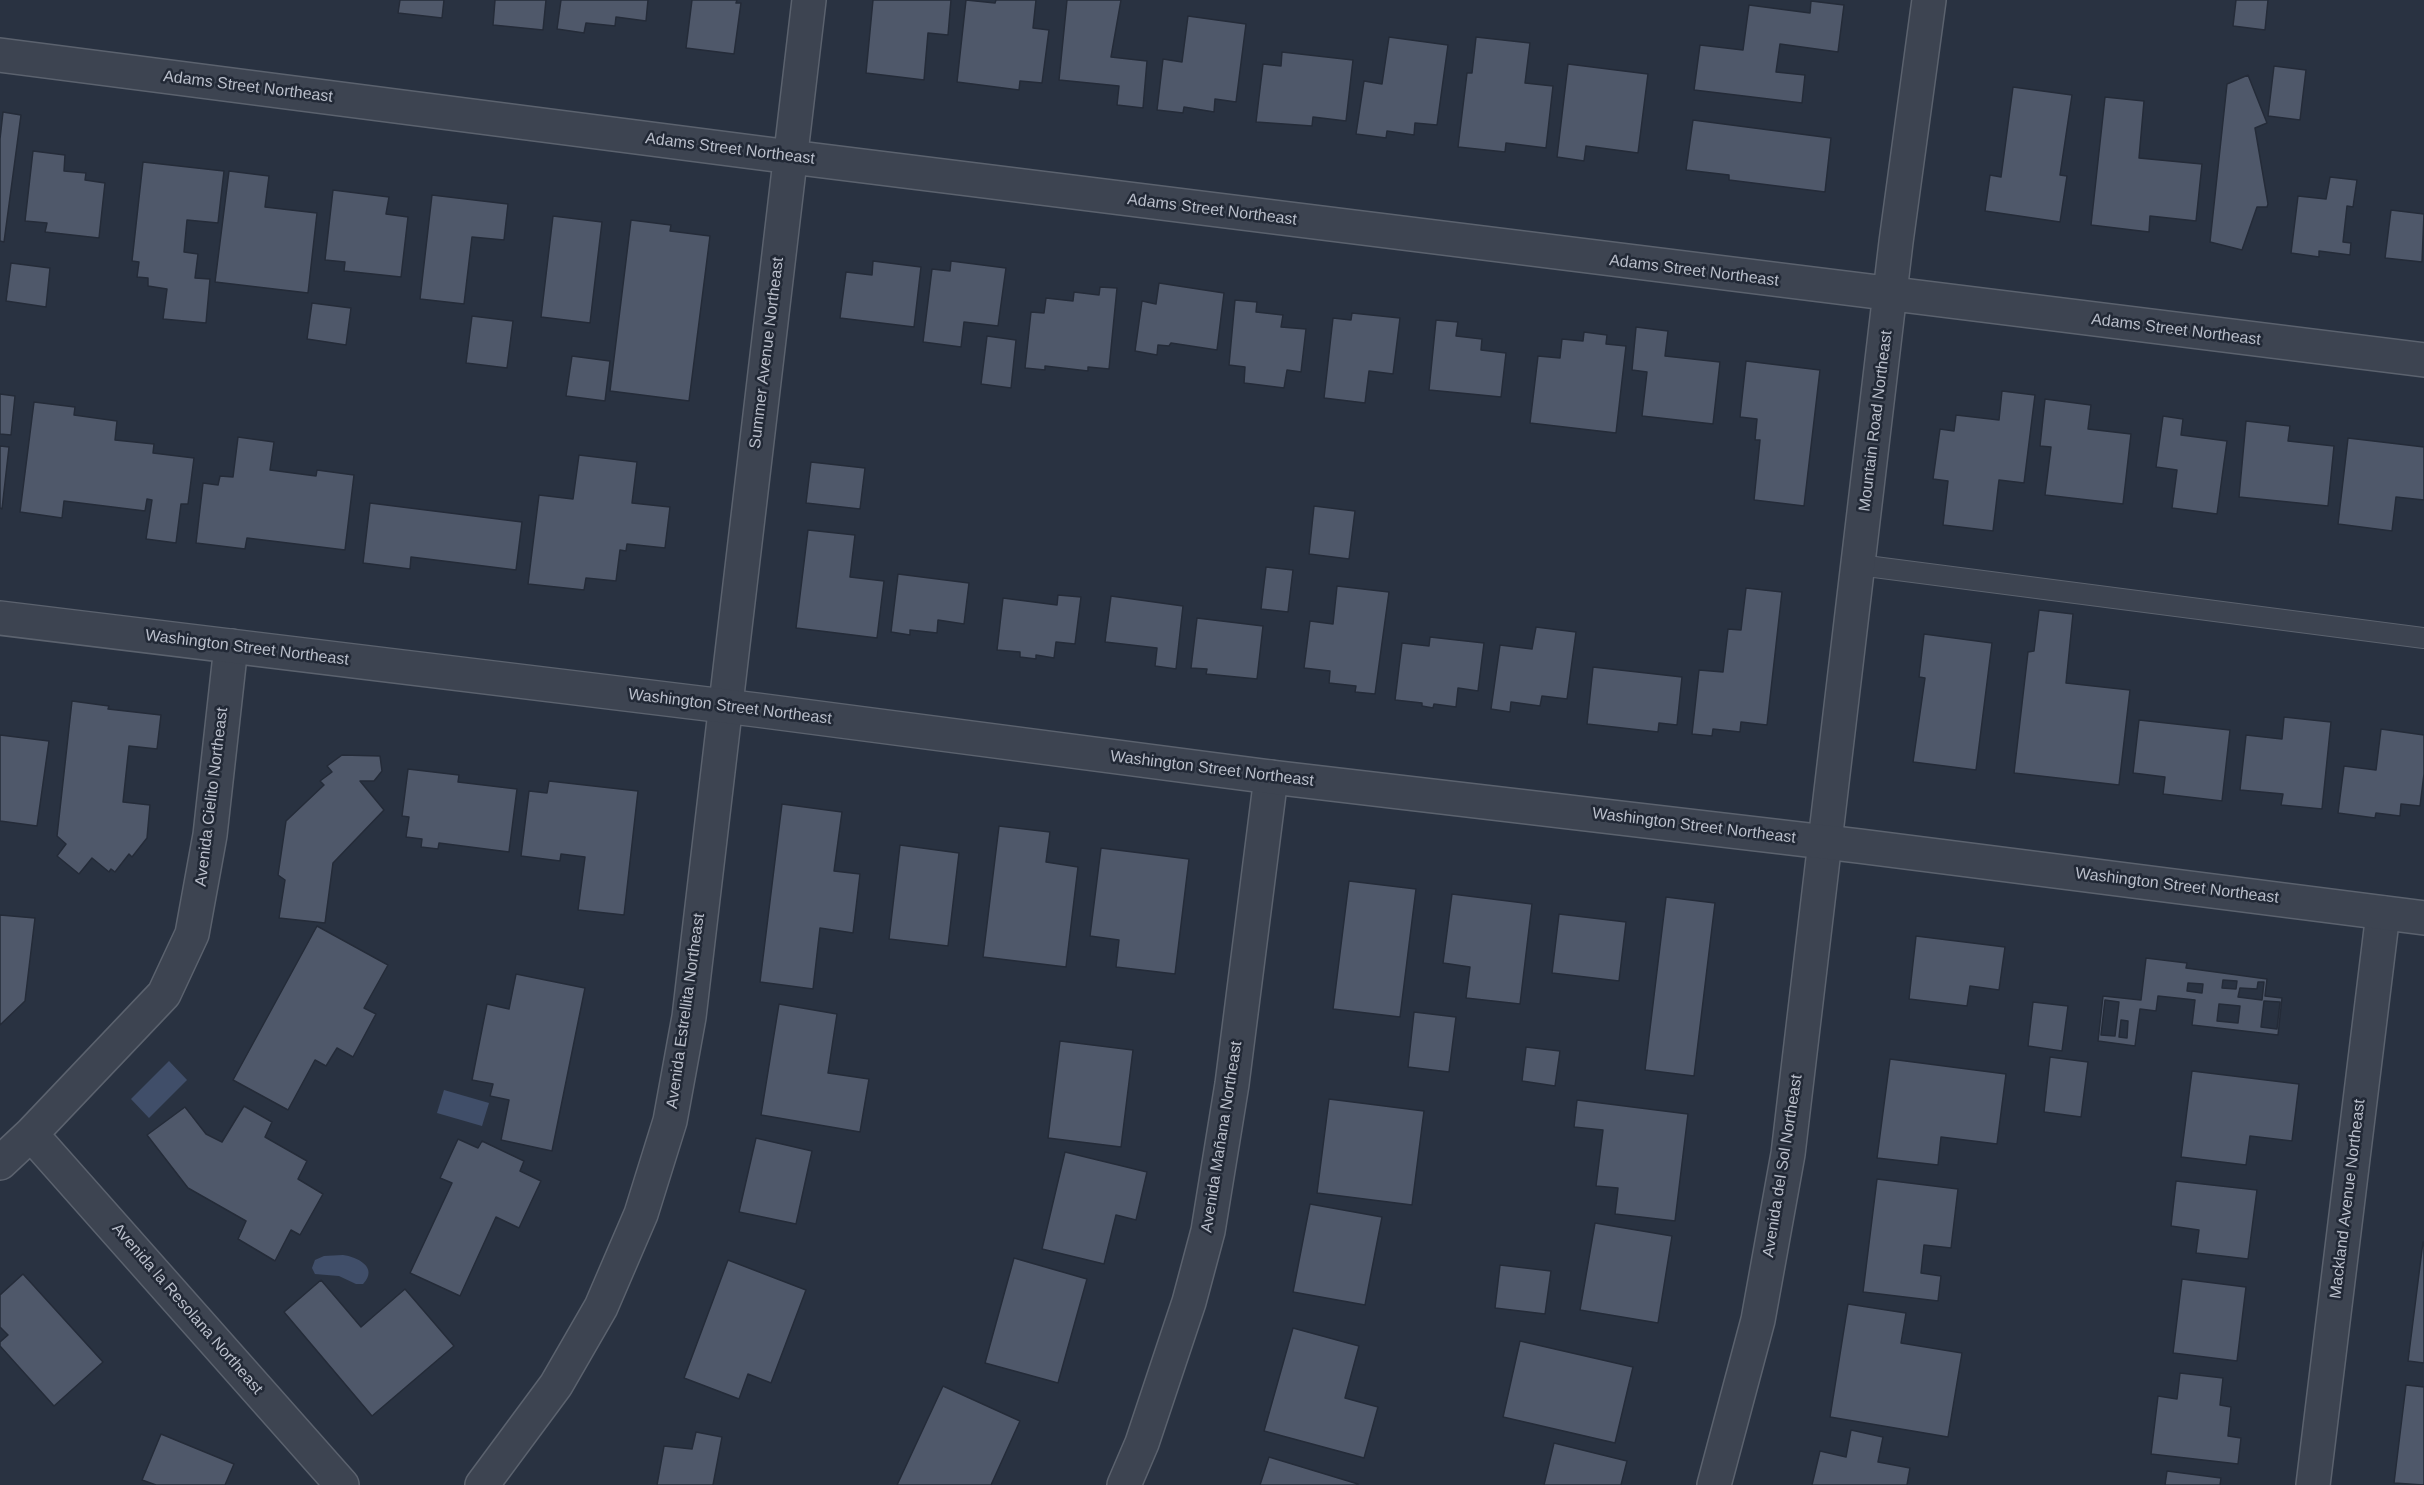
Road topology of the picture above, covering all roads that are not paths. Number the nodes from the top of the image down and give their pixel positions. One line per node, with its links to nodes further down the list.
1 (809, 0): 4 (street, Summer Avenue Northeast)
2 (1929, 0): 5 (street, Mountain Road Northeast)
3 (0, 55): 4 (street, Adams Street Northeast)
4 (791, 157): 5 (street, Adams Street Northeast); 11 (street, Summer Avenue Northeast)
5 (1891, 295): 6 (street, Adams Street Northeast); 7 (street, Mountain Road Northeast)
6 (2424, 360)
7 (1859, 565): 9 (lane); 13 (street, Mountain Road Northeast)
8 (0, 618): 10 (street, Washington Street Northeast)
9 (2424, 638)
10 (231, 646): 11 (street, Washington Street Northeast); 16 (street, Avenida Cielito Northeast)
11 (725, 706): 12 (street, Washington Street Northeast); 19 (street, Avenida Estrellita Northeast)
12 (1271, 777): 13 (street, Washington Street Northeast); 20 (street, Avenida Mañana Northeast)
13 (1825, 842): 14 (street, Washington Street Northeast); 21 (street, Avenida del Sol Northeast)
14 (2383, 913): 15 (street, Washington Street Northeast); 22 (street, Mackland Avenue Northeast)
15 (2424, 918)
16 (31, 1134): 17 (street, Avenida Cielito Northeast); 18 (street, Avenida la Resolana Northeast)
17 (0, 1163)
18 (342, 1485)
19 (482, 1485)
20 (1124, 1485)
21 (1714, 1485)
22 (2313, 1485)

